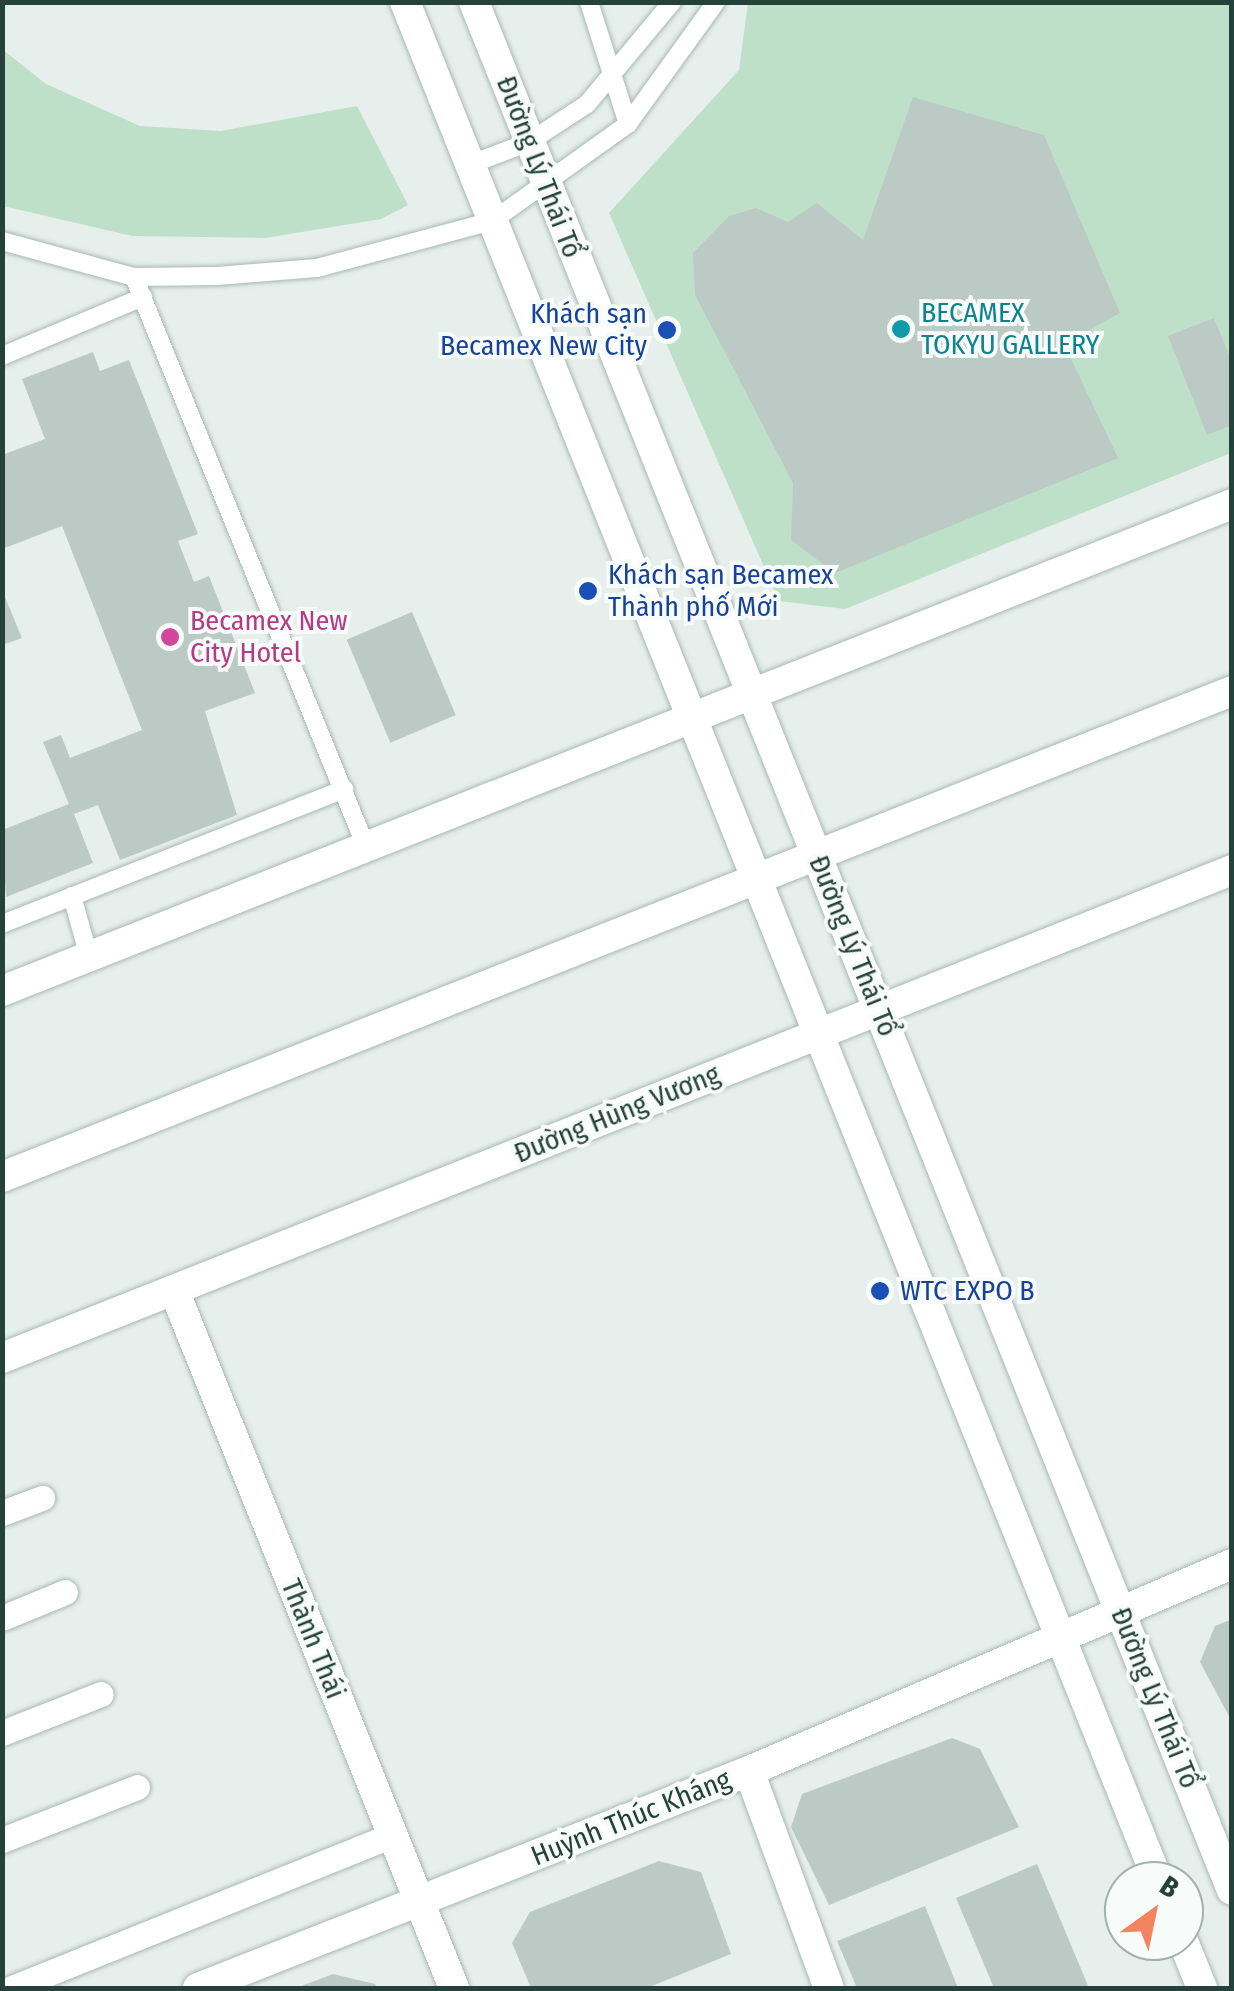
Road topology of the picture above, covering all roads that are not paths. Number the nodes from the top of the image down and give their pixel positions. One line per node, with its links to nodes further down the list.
1 (405, 2): 9 (street)
2 (474, 2): 8 (street, Đường Lý Thái Tổ)
3 (589, 2): 6 (lane)
4 (672, 2): 6 (lane)
5 (716, 2): 7 (lane)
6 (614, 79): 7 (lane); 8 (lane)
7 (628, 124): 10 (lane)
8 (529, 142): 9 (lane); 10 (street, Đường Lý Thái Tổ)
9 (468, 165): 11 (street)
10 (547, 190): 11 (lane); 18 (street, Đường Lý Thái Tổ)
11 (492, 221): 13 (lane); 19 (street)
12 (2, 241): 13 (lane)
13 (134, 276): 14 (lane)
14 (144, 297): 15 (lane); 20 (lane)
15 (2, 356)
16 (1232, 504): 18 (street)
17 (1232, 691): 22 (street)
18 (750, 695): 19 (street); 22 (street, Đường Lý Thái Tổ)
19 (692, 718): 21 (street); 24 (street)
20 (344, 789): 21 (lane); 25 (lane)
21 (366, 847): 27 (street)
22 (816, 854): 24 (street); 29 (street, Đường Lý Thái Tổ)
23 (1232, 870): 29 (street, Đường Hùng Vương)
24 (754, 878): 30 (street); 31 (street)
25 (72, 896): 26 (lane); 27 (lane)
26 (2, 924)
27 (89, 957): 28 (street)
28 (2, 991)
29 (879, 1010): 30 (street, Đường Hùng Vương); 38 (street, Đường Lý Thái Tổ)
30 (815, 1035): 32 (street, Đường Hùng Vương); 40 (street)
31 (2, 1177)
32 (174, 1290): 33 (street, Đường Hùng Vương); 45 (street, Thành Thái)
33 (2, 1358)
34 (42, 1498): 35 (street)
35 (2, 1514)
36 (1232, 1564): 38 (street, Huỳnh Thúc Kháng)
37 (65, 1592): 39 (street)
38 (1118, 1608): 40 (street, Huỳnh Thúc Kháng); 48 (street, Đường Lý Thái Tổ)
39 (2, 1618)
40 (1059, 1634): 43 (street, Huỳnh Thúc Kháng); 47 (street)
41 (102, 1694): 42 (street)
42 (2, 1733)
43 (749, 1772): 49 (street, Huỳnh Thúc Kháng); 54 (street)
44 (137, 1787): 46 (street)
45 (392, 1836): 49 (street, Thành Thái); 51 (street)
46 (2, 1840)
47 (1150, 1861)
48 (1232, 1890)
49 (418, 1902): 52 (street, Huỳnh Thúc Kháng); 53 (street, Thành Thái)
50 (1191, 1961): 55 (street)
51 (6, 1987)
52 (198, 1988)
53 (454, 1988)
54 (830, 1988)
55 (1202, 1988)

